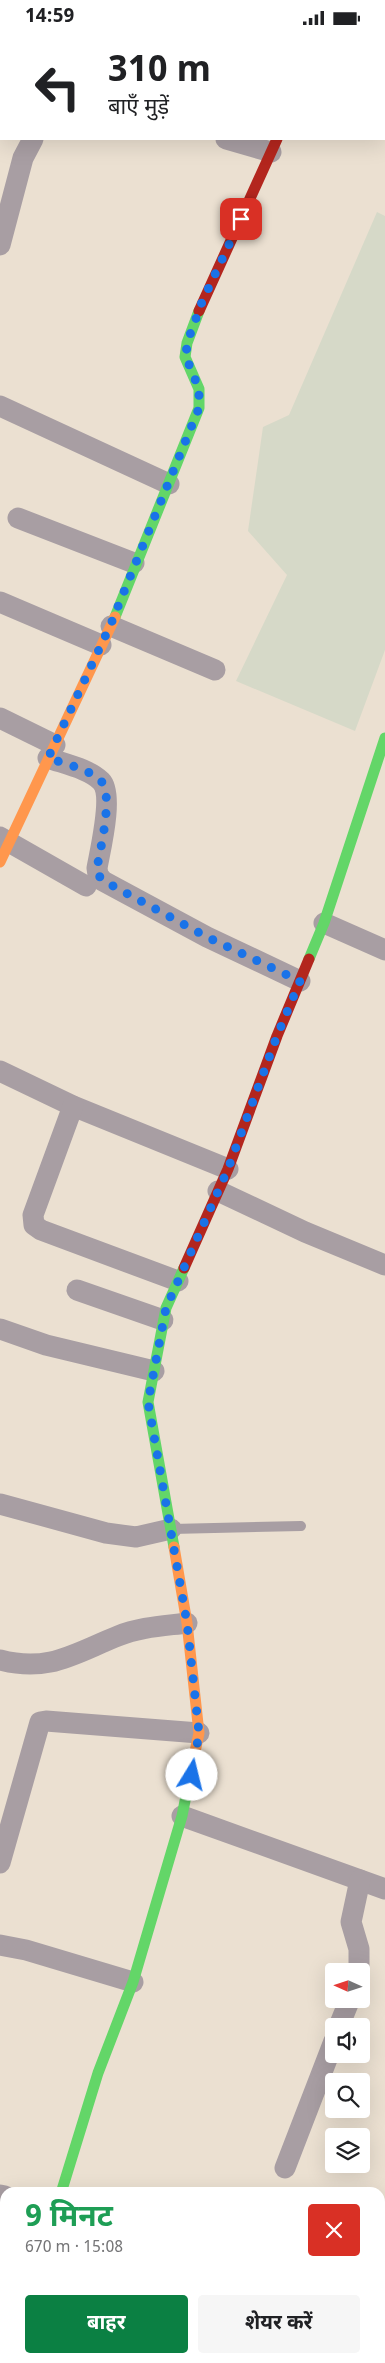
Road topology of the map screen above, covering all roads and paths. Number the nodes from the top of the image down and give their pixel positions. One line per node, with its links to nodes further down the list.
1 (32, 140): 4 (street)
2 (234, 140): 3 (street)
3 (274, 145): 6 (street)
4 (0, 245)
5 (0, 407): 6 (street)
6 (169, 484): 8 (street)
7 (18, 518): 8 (street)
8 (134, 563): 10 (street)
9 (0, 602): 11 (street)
10 (110, 626): 11 (street); 12 (street)
11 (101, 645): 15 (street)
12 (216, 670)
13 (0, 718): 15 (street)
14 (385, 738): 19 (street)
15 (52, 751): 16 (street); 21 (street)
16 (4, 840): 17 (street); 18 (street)
17 (0, 862)
18 (86, 886)
19 (324, 923): 20 (street); 21 (street)
20 (385, 950)
21 (300, 981): 24 (street)
22 (0, 1071): 23 (street)
23 (73, 1106): 24 (street); 27 (street)
24 (228, 1169): 25 (street)
25 (218, 1191): 26 (street); 27 (street)
26 (385, 1265)
27 (178, 1281): 29 (street)
28 (77, 1291): 29 (street)
29 (164, 1320): 31 (street)
30 (0, 1329): 31 (street)
31 (154, 1371): 34 (street)
32 (0, 1504): 34 (street)
33 (301, 1526): 34 (lane)
34 (171, 1529): 35 (street)
35 (187, 1623): 36 (street); 37 (street)
36 (0, 1660)
37 (199, 1733): 38 (street); 39 (street)
38 (182, 1816): 40 (street); 44 (street)
39 (0, 1863)
40 (360, 1880): 41 (street); 43 (street)
41 (385, 1889)
42 (0, 1945): 44 (street)
43 (359, 1963)
44 (133, 1982): 47 (street)
45 (326, 2063): 46 (street)
46 (285, 2168)
47 (63, 2187)

